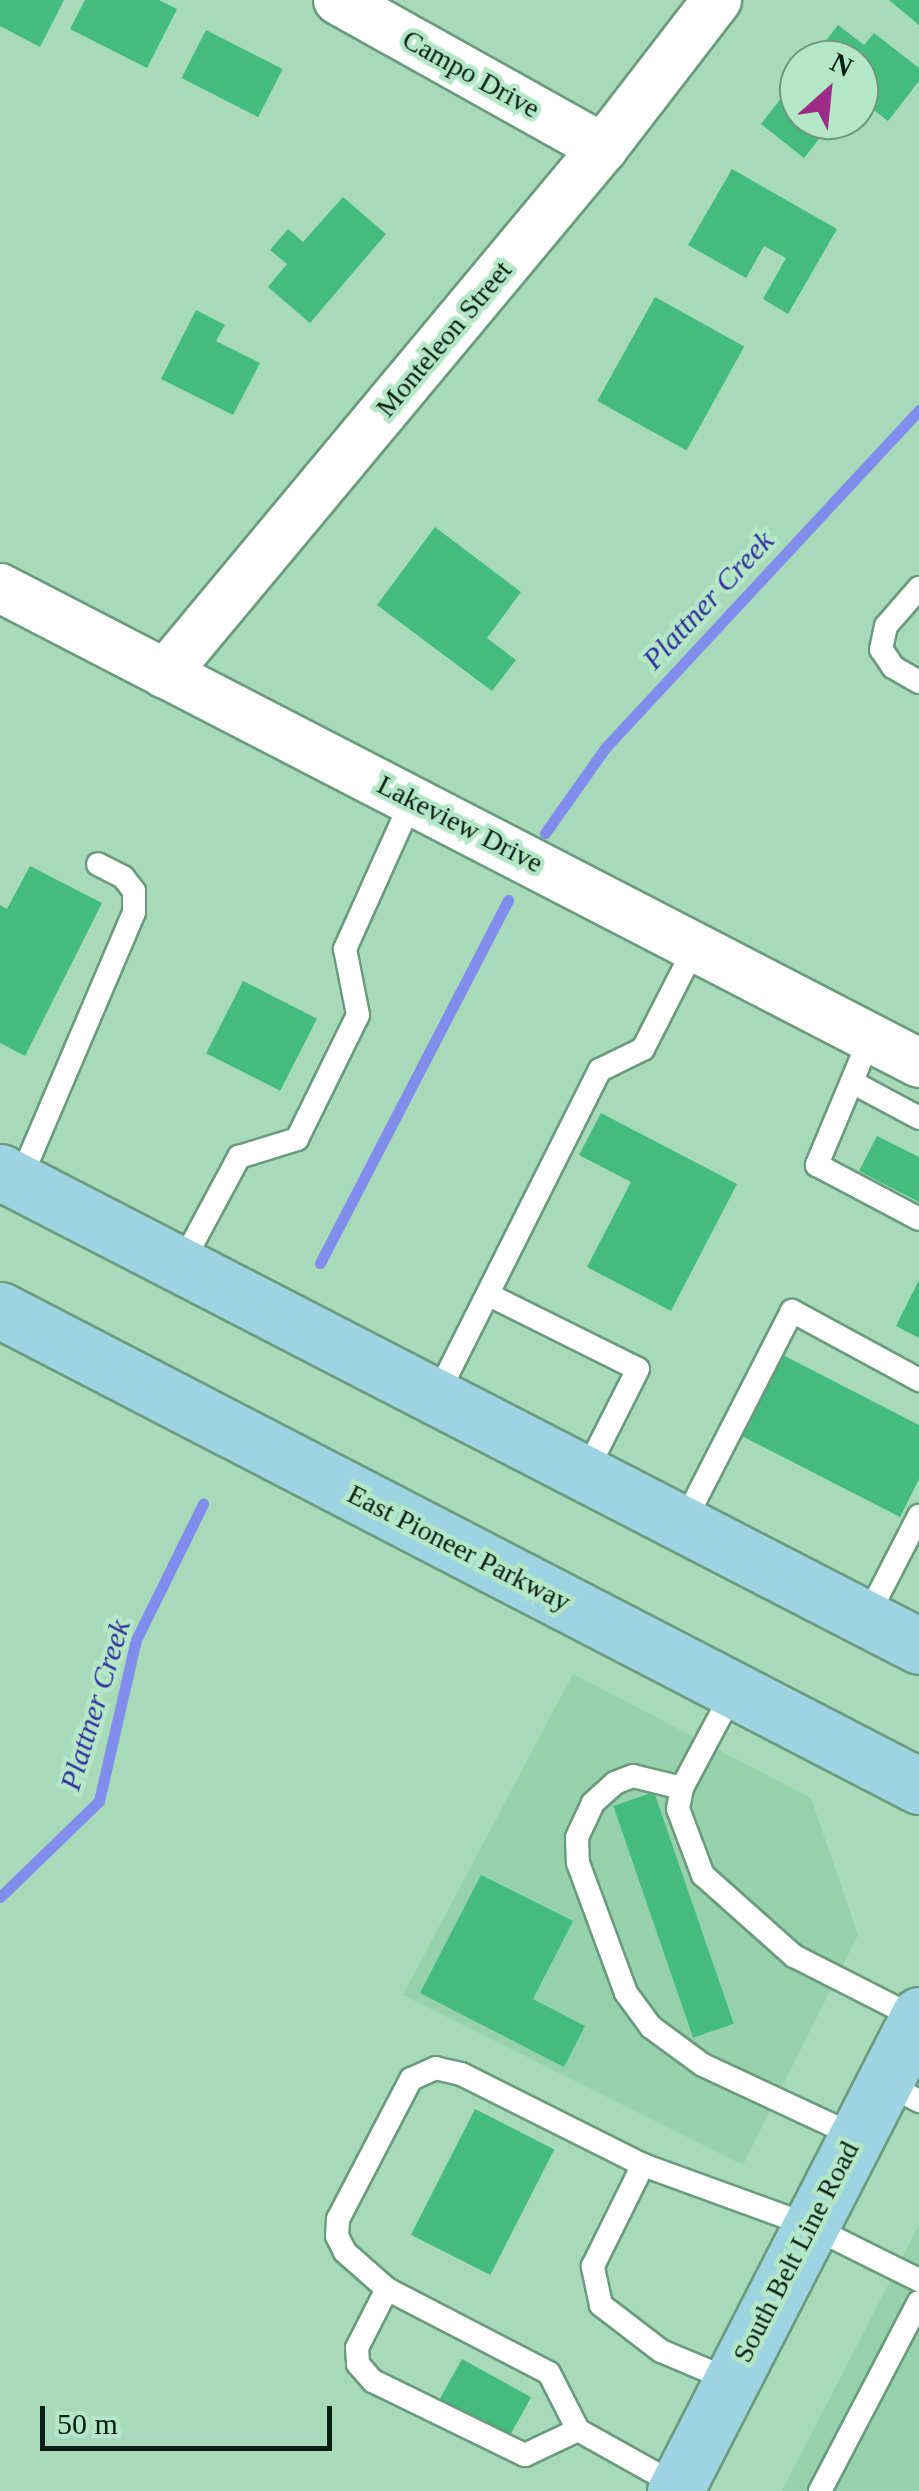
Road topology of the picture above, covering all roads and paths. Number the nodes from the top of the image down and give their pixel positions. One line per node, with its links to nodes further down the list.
1 (338, 0): 3 (street, Campo Drive)
2 (716, 0): 3 (street, Monteleon Street)
3 (603, 148): 6 (street, Monteleon Street)
4 (0, 588): 6 (street, Lakeview Drive)
5 (919, 588): 7 (lane)
6 (165, 674): 8 (street, Lakeview Drive)
7 (919, 682)
8 (412, 800): 10 (street, Lakeview Drive); 17 (lane)
9 (98, 864): 15 (lane)
10 (697, 943): 11 (street, Lakeview Drive); 18 (lane)
11 (870, 1038): 12 (street, Lakeview Drive); 13 (lane)
12 (919, 1063)
13 (852, 1082): 14 (lane); 16 (lane)
14 (919, 1118)
15 (9, 1177): 17 (main road)
16 (919, 1220)
17 (181, 1266): 21 (main road)
18 (489, 1295): 21 (lane); 22 (lane)
19 (0, 1310): 27 (main road, East Pioneer Parkway)
20 (919, 1380): 24 (lane)
21 (436, 1397): 22 (main road)
22 (585, 1474): 24 (main road)
23 (919, 1516): 25 (lane)
24 (683, 1524): 25 (main road)
25 (866, 1619): 26 (main road)
26 (919, 1646)
27 (734, 1690): 28 (main road, East Pioneer Parkway); 29 (lane)
28 (919, 1786)
29 (682, 1788): 30 (lane); 32 (lane)
30 (918, 2016): 31 (main road, South Belt Line Road)
31 (901, 2091): 32 (main road, South Belt Line Road)
32 (855, 2136): 34 (main road, South Belt Line Road)
33 (644, 2165): 34 (lane); 36 (lane); 38 (lane)
34 (808, 2225): 35 (lane); 38 (main road, South Belt Line Road)
35 (919, 2280)
36 (387, 2288): 39 (lane); 39 (lane)
37 (919, 2302): 41 (lane)
38 (730, 2380): 40 (main road, South Belt Line Road)
39 (578, 2430): 40 (lane)
40 (677, 2488)
41 (820, 2491)

